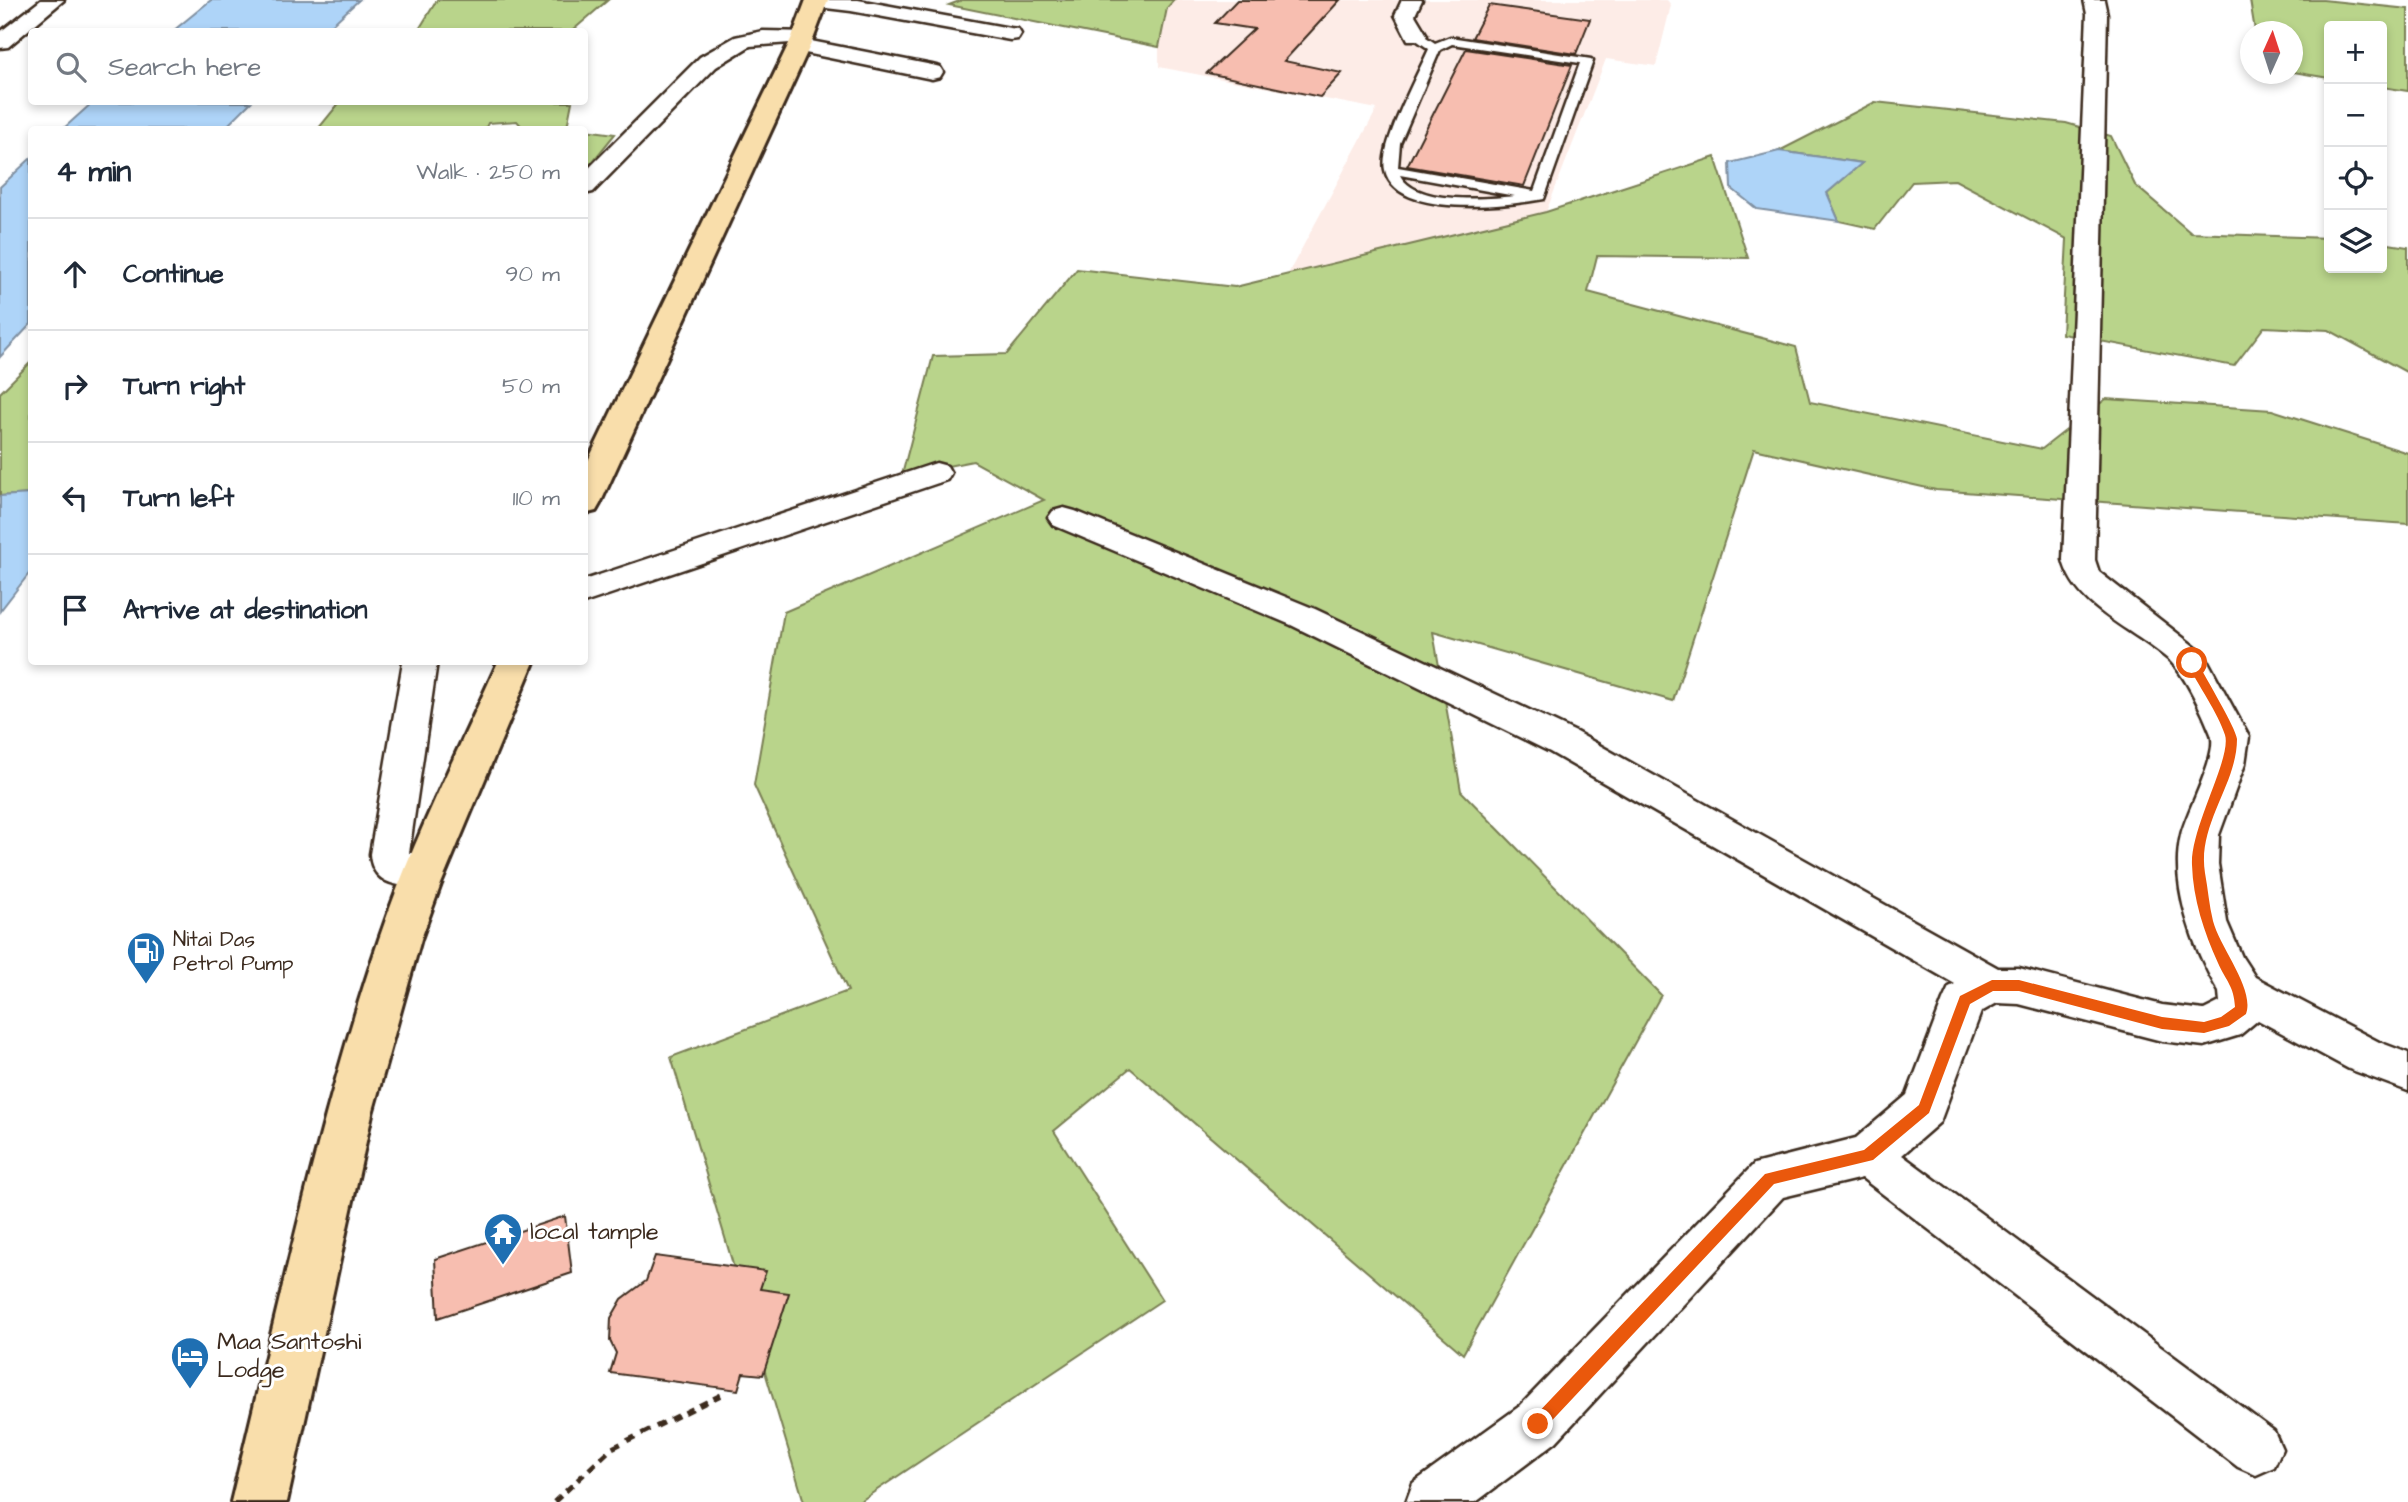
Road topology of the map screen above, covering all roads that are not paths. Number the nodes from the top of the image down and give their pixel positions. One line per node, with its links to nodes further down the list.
1 (54, 0): 8 (street)
2 (1412, 0): 6 (street)
3 (2094, 0): 22 (street)
4 (817, 1): 5 (street); 7 (highway)
5 (1010, 34)
6 (1416, 34): 9 (lane)
7 (801, 41): 10 (street); 12 (street); 15 (highway)
8 (0, 42)
9 (1435, 48): 11 (lane); 13 (lane)
10 (932, 72)
11 (1391, 170): 13 (lane); 13 (lane)
12 (588, 183)
13 (1539, 196)
14 (936, 473): 17 (street)
15 (588, 495)
16 (1064, 518): 21 (street)
17 (588, 591)
18 (420, 665): 20 (street)
19 (515, 665): 20 (highway)
20 (427, 869): 26 (highway)
21 (1992, 985): 22 (street); 24 (street)
22 (2240, 990): 23 (street)
23 (2408, 1072)
24 (1868, 1156): 25 (street); 27 (street)
25 (2256, 1449)
26 (259, 1502)
27 (1432, 1502)

